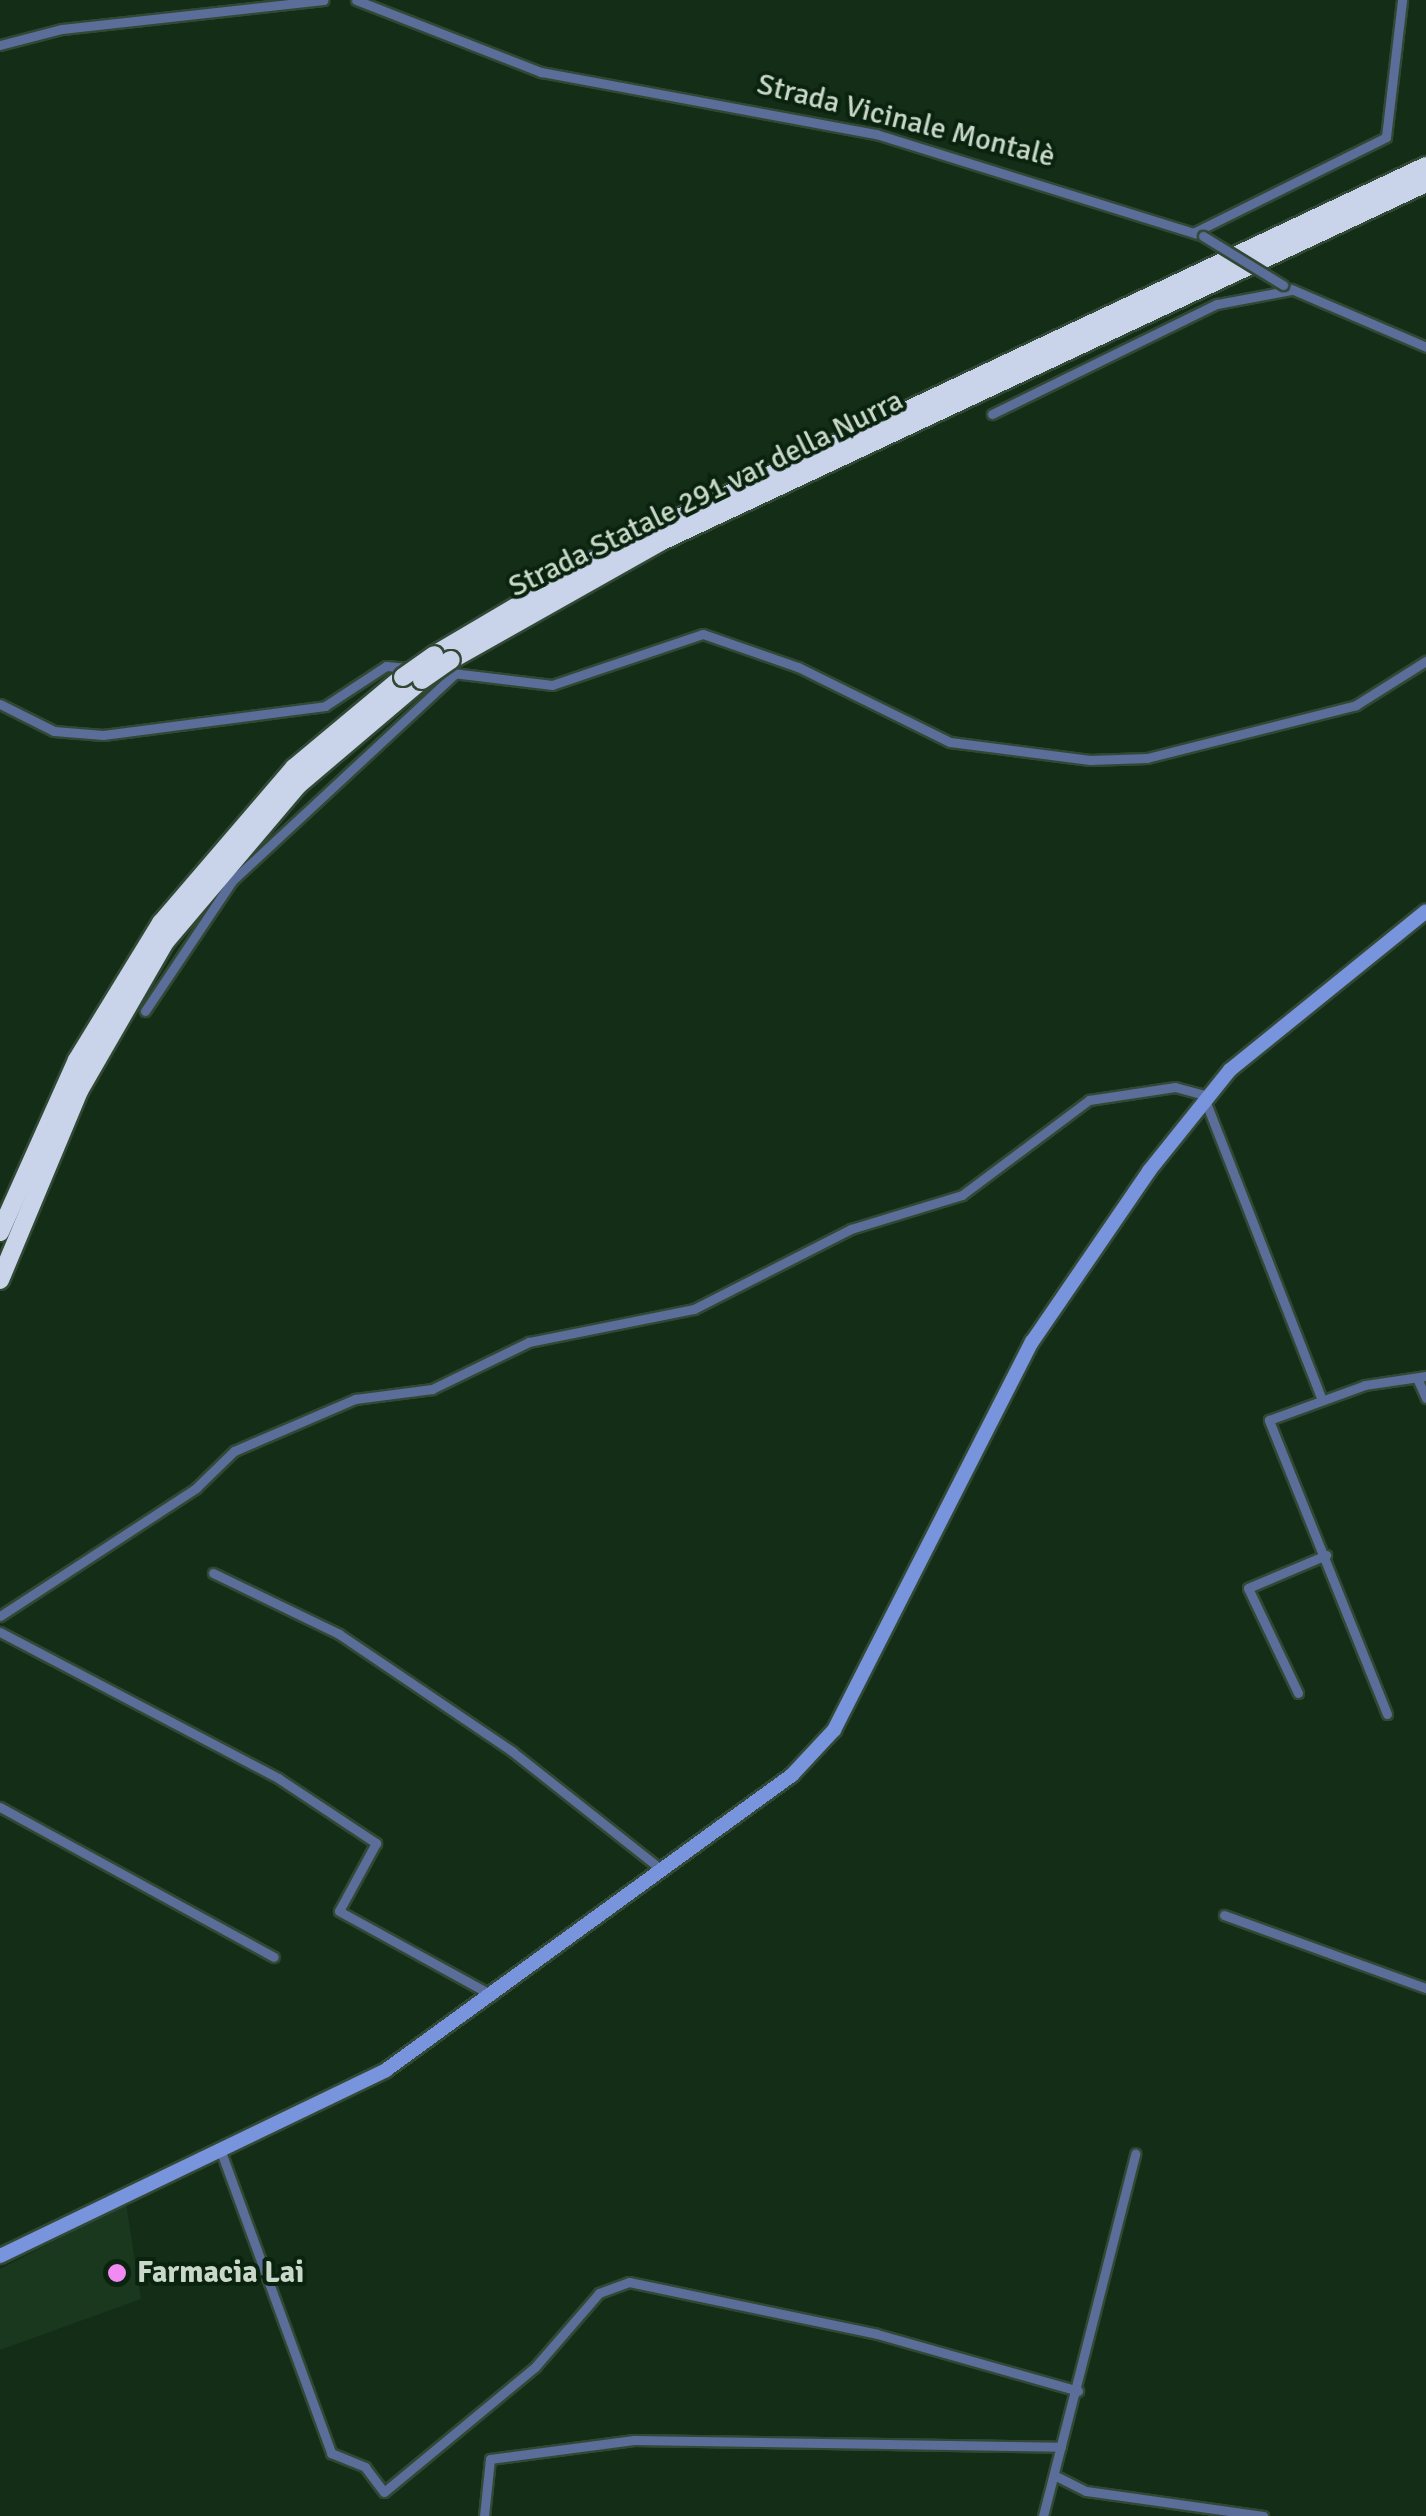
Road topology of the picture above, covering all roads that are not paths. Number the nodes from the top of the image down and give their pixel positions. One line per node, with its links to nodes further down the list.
1 (323, 0): 6 (street)
2 (356, 0): 5 (street, Strada Vicinale Montalè)
3 (388, 0): 5 (street)
4 (1402, 0): 9 (street)
5 (390, 13): 9 (street, Strada Vicinale Montalè)
6 (0, 44)
7 (1426, 166): 14 (highway, Strada Statale 291 var della Nurra)
8 (1426, 183): 14 (highway, Strada Statale 291 var della Nurra)
9 (1199, 234): 10 (street, Strada Vicinale Montalè, bridge)
10 (1288, 288): 11 (street, Strada Vicinale Montalè); 12 (street)
11 (1426, 347)
12 (992, 414)
13 (1426, 661): 14 (street)
14 (447, 663): 15 (highway, Strada Statale 291 var della Nurra, bridge); 16 (street); 18 (street)
15 (412, 679): 20 (highway, Strada Statale 291 var della Nurra); 21 (highway, Strada Statale 291 var della Nurra)
16 (0, 704)
17 (1426, 911): 19 (street)
18 (145, 1011)
19 (1206, 1098): 24 (street); 27 (street); 32 (street)
20 (0, 1232)
21 (0, 1280)
22 (1421, 1377): 23 (street); 24 (street)
23 (1426, 1398)
24 (1322, 1400): 25 (street)
25 (1326, 1555): 29 (street); 30 (street)
26 (213, 1573): 32 (street)
27 (0, 1616)
28 (0, 1632): 36 (street)
29 (1298, 1692)
30 (1387, 1714)
31 (0, 1807): 34 (street)
32 (664, 1872): 36 (street)
33 (1224, 1915): 35 (street)
34 (274, 1956)
35 (1426, 1988)
36 (495, 1997): 37 (street)
37 (220, 2150): 39 (street); 40 (street)
38 (1135, 2154): 40 (street)
39 (0, 2256)
40 (1078, 2391): 41 (street)
41 (1062, 2447): 42 (street); 43 (street)
42 (1058, 2476): 44 (street); 45 (street)
43 (484, 2516)
44 (1043, 2516)
45 (1264, 2516)

